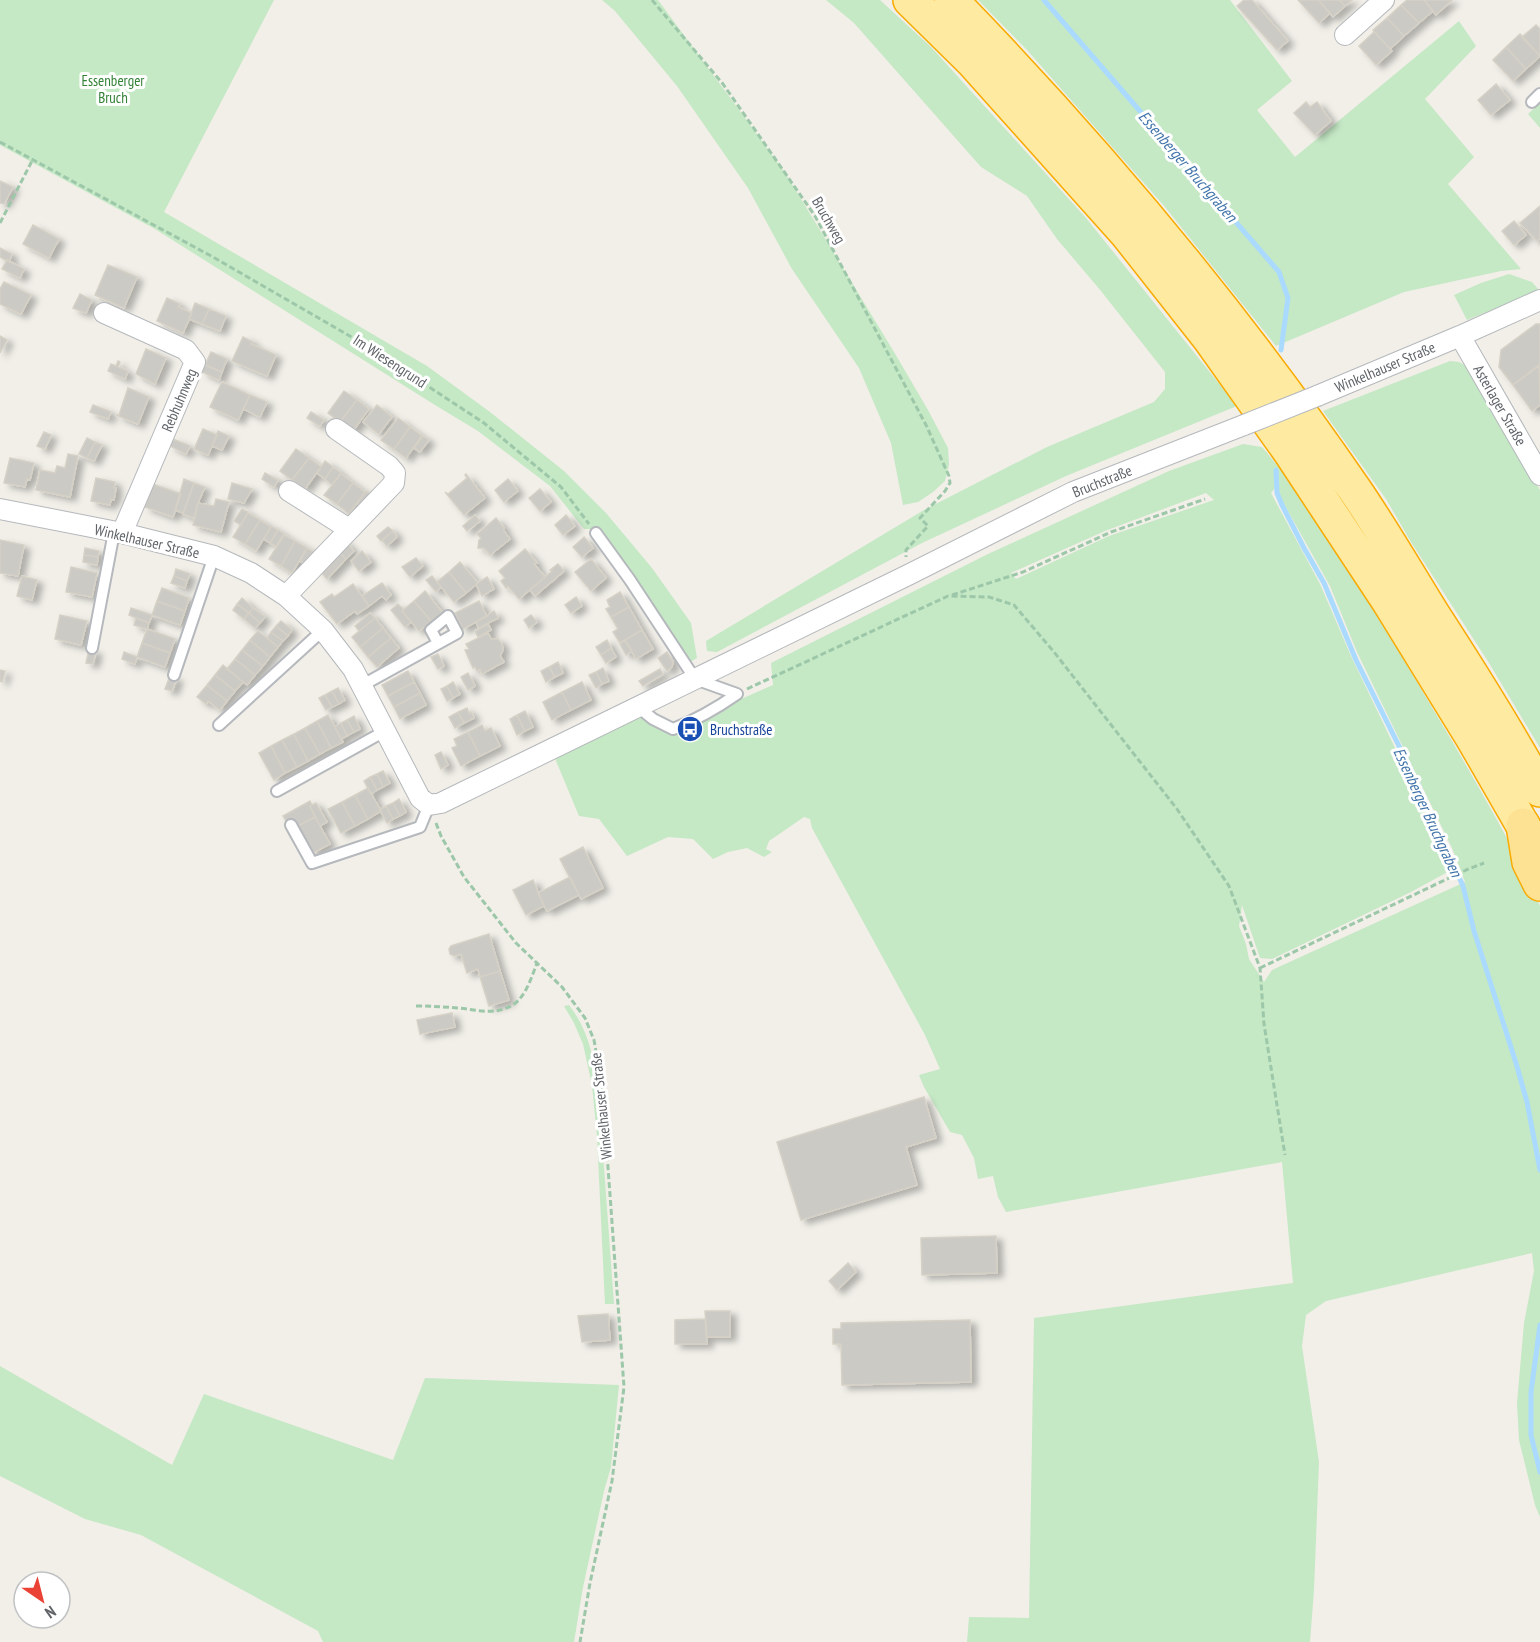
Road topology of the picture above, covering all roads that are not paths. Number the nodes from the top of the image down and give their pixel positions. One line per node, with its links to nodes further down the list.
1 (910, 0): 31 (highway)
2 (951, 0): 27 (highway)
3 (1384, 0): 4 (street)
4 (1345, 35)
5 (1540, 300): 7 (street, Winkelhauser Straße)
6 (104, 313): 14 (street, Rebhuhnweg)
7 (1460, 336): 8 (street, Winkelhauser Straße, bridge); 10 (street, Asterlager Straße)
8 (1236, 428): 22 (street, Bruchstraße)
9 (336, 429): 13 (street)
10 (1540, 475)
11 (289, 491): 13 (street)
12 (0, 509): 14 (street, Winkelhauser Straße)
13 (349, 529): 17 (street)
14 (118, 533): 16 (street, Winkelhauser Straße); 20 (lane)
15 (596, 533): 22 (lane)
16 (214, 556): 17 (street, Winkelhauser Straße); 21 (lane)
17 (286, 596): 18 (street, Winkelhauser Straße)
18 (322, 630): 23 (street, Winkelhauser Straße); 25 (lane)
19 (438, 644): 23 (lane)
20 (92, 648)
21 (174, 675)
22 (695, 679): 24 (street, Bruchstraße); 24 (lane)
23 (362, 686): 26 (street, Winkelhauser Straße)
24 (637, 706): 29 (street, Bruchstraße)
25 (219, 725)
26 (385, 731): 28 (lane); 29 (street, Winkelhauser Straße)
27 (1540, 790)
28 (277, 791)
29 (429, 805): 30 (lane)
30 (291, 825)
31 (1523, 825): 32 (highway); 33 (highway)
32 (1540, 855)
33 (1540, 884)

